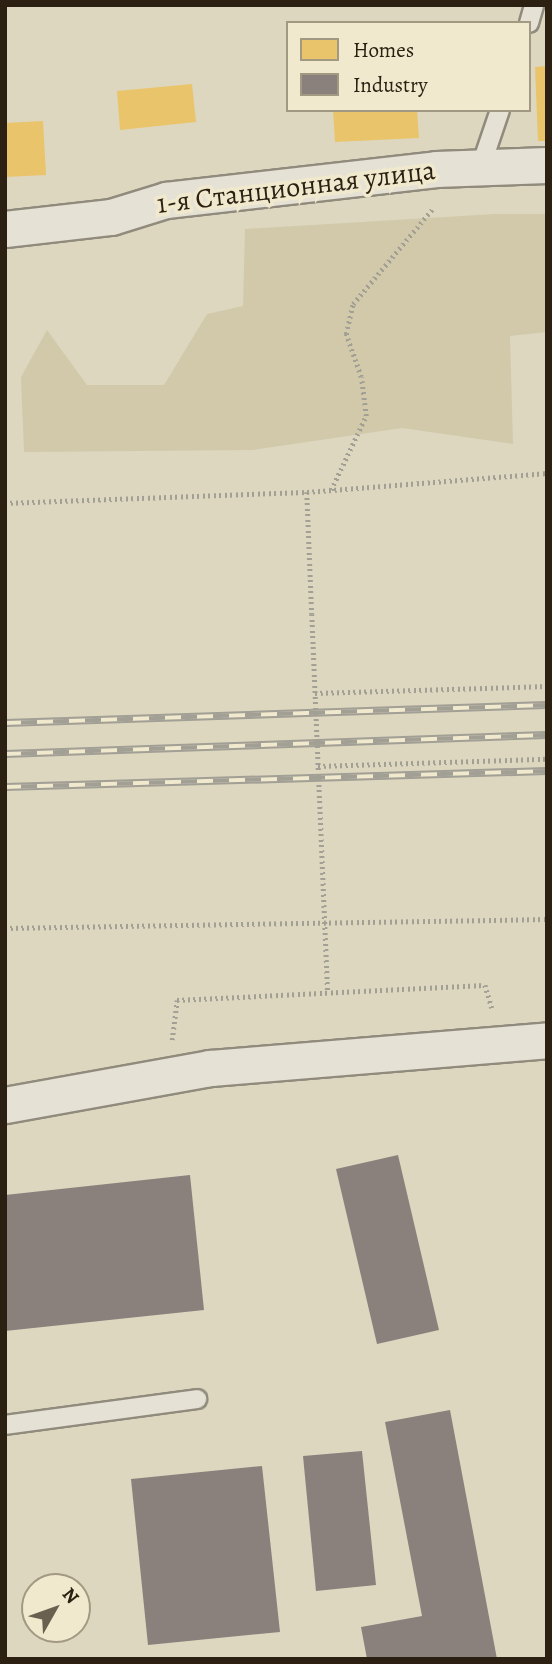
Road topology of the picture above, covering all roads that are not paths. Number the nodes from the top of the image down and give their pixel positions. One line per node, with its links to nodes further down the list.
1 (499, 112): 3 (lane)
2 (547, 165): 3 (street, 1-я Станционная улица)
3 (481, 166): 4 (street, 1-я Станционная улица)
4 (5, 229)
5 (547, 1040): 6 (street)
6 (5, 1105)
7 (197, 1399): 8 (lane)
8 (5, 1424)

